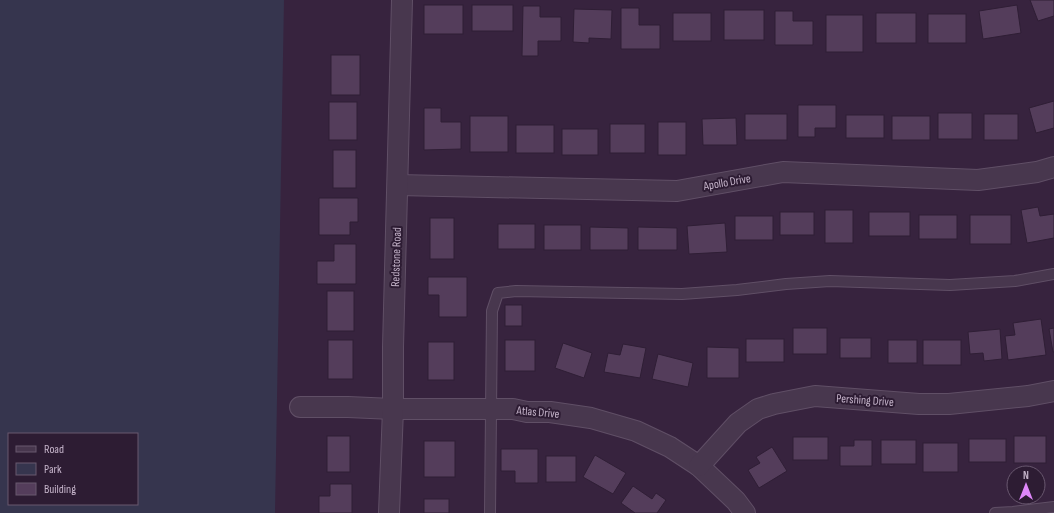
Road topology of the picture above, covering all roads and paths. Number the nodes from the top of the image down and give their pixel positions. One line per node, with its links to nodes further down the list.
1 (402, 0): 3 (street, Redstone Road)
2 (1054, 167): 3 (street, Apollo Drive)
3 (398, 185): 7 (street, Redstone Road)
4 (1054, 274): 8 (lane)
5 (1054, 391): 9 (street, Pershing Drive)
6 (300, 407): 7 (street, Atlas Drive)
7 (393, 409): 8 (street, Atlas Drive); 11 (street, Redstone Road)
8 (491, 409): 9 (street, Atlas Drive); 12 (lane)
9 (699, 466): 13 (street, Atlas Drive)
10 (1054, 507): 14 (lane)
11 (389, 513)
12 (490, 513)
13 (746, 513)
14 (995, 513)

